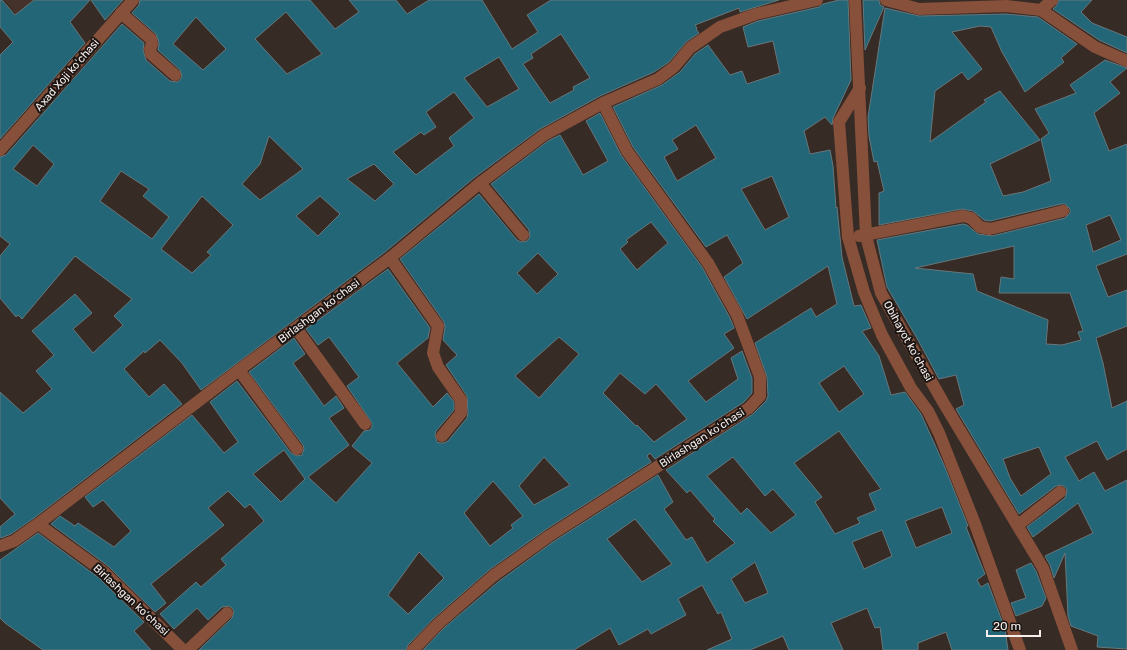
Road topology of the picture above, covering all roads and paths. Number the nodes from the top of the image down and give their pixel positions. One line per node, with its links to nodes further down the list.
1 (133, 0): 7 (street, Axad Xoji koʻchasi)
2 (817, 0): 11 (street, Birlashgan koʻchasi)
3 (855, 0): 10 (street, Obihayot koʻchasi)
4 (886, 0): 6 (street)
5 (1052, 0): 6 (street)
6 (1041, 10): 8 (street)
7 (121, 13): 9 (street); 12 (street, Axad Xoji koʻchasi)
8 (1127, 61)
9 (175, 75)
10 (860, 88): 16 (street, Obihayot koʻchasi); 17 (street)
11 (603, 103): 13 (street, Birlashgan koʻchasi); 33 (street, Birlashgan koʻchasi)
12 (0, 150)
13 (480, 183): 15 (street); 18 (street, Birlashgan koʻchasi)
14 (1063, 211): 16 (street)
15 (523, 235)
16 (866, 236): 17 (street); 21 (street, Obihayot koʻchasi)
17 (848, 237): 22 (street)
18 (390, 258): 19 (street, Birlashgan koʻchasi); 24 (street)
19 (296, 328): 20 (street, Birlashgan koʻchasi); 23 (street)
20 (239, 370): 25 (street); 27 (street, Birlashgan koʻchasi)
21 (943, 402): 22 (street); 28 (street, Obihayot koʻchasi)
22 (928, 411): 34 (street)
23 (365, 424)
24 (442, 436)
25 (297, 449)
26 (1060, 492): 28 (street)
27 (38, 524): 29 (street, Birlashgan koʻchasi); 31 (street, Birlashgan koʻchasi)
28 (1018, 525): 35 (street, Obihayot koʻchasi)
29 (0, 546)
30 (227, 613): 32 (street)
31 (183, 650)
32 (188, 650)
33 (413, 650)
34 (1020, 650)
35 (1072, 650)

